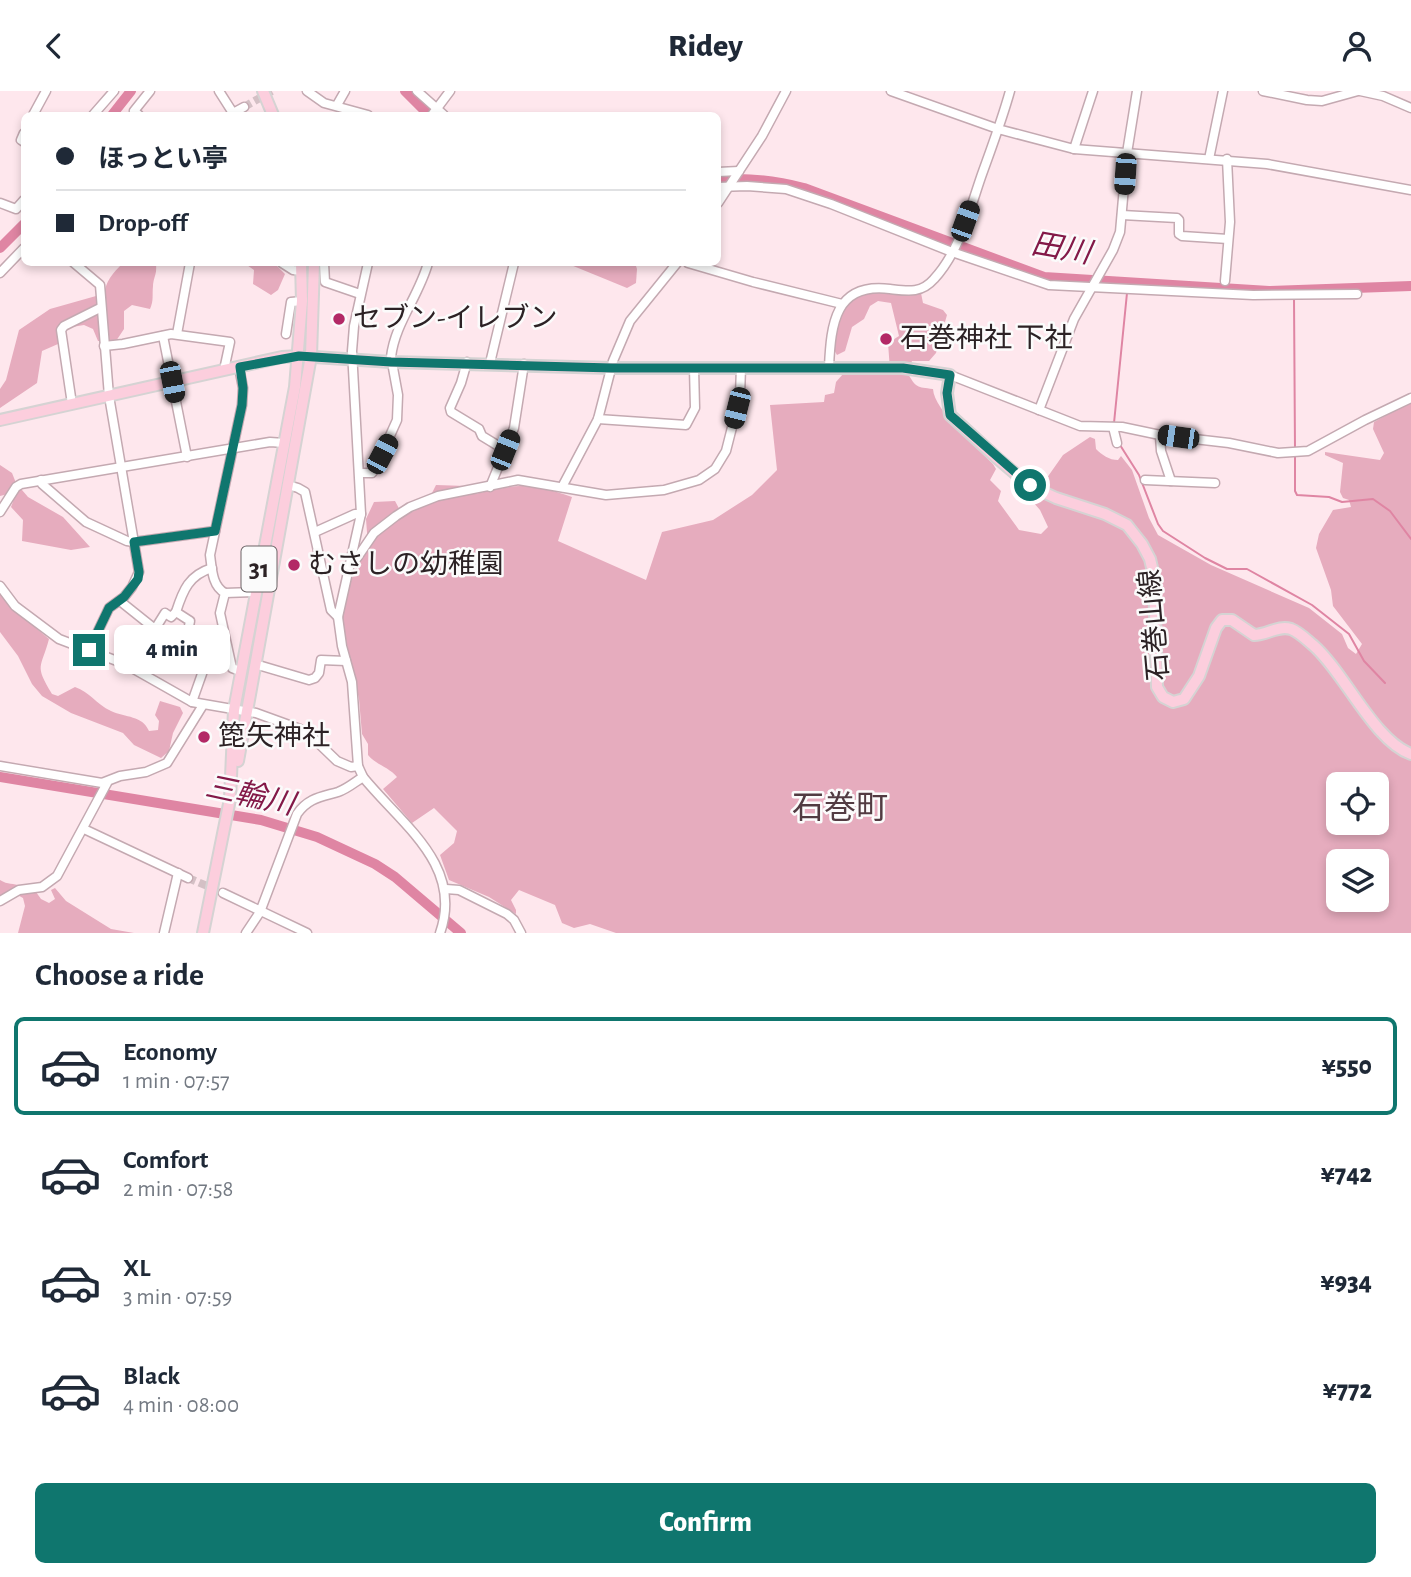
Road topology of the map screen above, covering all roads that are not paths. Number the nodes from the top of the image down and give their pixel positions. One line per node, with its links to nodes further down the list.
1 (46, 91): 22 (street)
2 (114, 91): 23 (street)
3 (150, 91): 24 (street)
4 (219, 91): 25 (street)
5 (263, 91): 27 (main road)
6 (307, 91): 19 (street)
7 (345, 91): 19 (street)
8 (417, 91): 29 (street)
9 (450, 91): 29 (street)
10 (786, 91): 35 (street)
11 (891, 91): 30 (street)
12 (1010, 91): 30 (street)
13 (1093, 91): 31 (street)
14 (1137, 91): 32 (street)
15 (1223, 91): 33 (street)
16 (1263, 91): 18 (street)
17 (1359, 91): 18 (street); 21 (street)
18 (1315, 96)
19 (337, 105): 28 (street)
20 (244, 107): 26 (street)
21 (1411, 109)
22 (35, 112)
23 (96, 112)
24 (135, 112)
25 (232, 112)
26 (235, 112)
27 (273, 112)
28 (359, 112)
29 (434, 112)
30 (998, 129): 31 (street); 46 (street)
31 (1074, 149): 32 (street)
32 (1127, 153): 33 (street); 43 (street)
33 (1209, 159): 34 (street)
34 (1227, 159): 39 (street); 44 (street)
35 (739, 172): 36 (street); 37 (street)
36 (721, 173)
37 (730, 186): 38 (street); 40 (street); 46 (street)
38 (721, 187)
39 (1411, 190)
40 (721, 199)
41 (0, 203): 42 (street)
42 (21, 203)
43 (1122, 215): 44 (street); 59 (street)
44 (1228, 239): 58 (street)
45 (21, 250): 57 (street)
46 (953, 251): 59 (street); 63 (street)
47 (78, 266): 64 (street)
48 (189, 266): 65 (street)
49 (314, 266): 69 (main road, 31)
50 (324, 266): 60 (street)
51 (367, 266): 60 (street)
52 (427, 266): 71 (street)
53 (513, 266): 73 (street)
54 (674, 266): 78 (street)
55 (698, 266): 63 (street)
56 (301, 267): 62 (main road, 31)
57 (0, 273)
58 (1225, 281)
59 (1090, 287): 61 (street); 86 (street)
60 (360, 294): 70 (street)
61 (1357, 294)
62 (302, 301): 66 (street); 69 (main road, 31)
63 (842, 304): 77 (street)
64 (100, 308): 68 (street); 85 (street)
65 (177, 334): 67 (street); 80 (street)
66 (286, 334)
67 (163, 336): 68 (street); 82 (street)
68 (104, 346): 83 (street)
69 (305, 356): 70 (main road); 75 (main road); 91 (main road, 31); 102 (main road, 31)
70 (352, 359): 71 (main road); 97 (street)
71 (391, 362): 72 (main road); 97 (street)
72 (467, 362): 73 (main road); 94 (street)
73 (490, 363): 74 (main road)
74 (524, 364): 78 (main road); 94 (street)
75 (240, 367): 80 (main road); 93 (street)
76 (741, 367): 77 (main road); 79 (main road); 104 (street)
77 (828, 367): 81 (main road)
78 (612, 368): 79 (main road); 88 (street)
79 (694, 368): 88 (street)
80 (224, 370): 82 (main road)
81 (950, 375): 86 (street); 126 (main road, 石巻山線)
82 (172, 382): 83 (main road); 95 (street)
83 (108, 396): 85 (main road); 96 (street)
84 (1411, 398): 90 (street)
85 (72, 404): 87 (main road)
86 (1039, 410): 89 (street)
87 (0, 419)
88 (598, 419): 104 (street)
89 (1113, 427): 90 (street); 92 (street)
90 (1160, 435): 100 (street)
91 (284, 443): 93 (street); 113 (main road, 31)
92 (1117, 443)
93 (232, 450): 95 (street); 107 (street)
94 (505, 450): 103 (street)
95 (187, 457): 96 (street)
96 (120, 468): 98 (street); 109 (street)
97 (359, 473): 106 (street)
98 (41, 480): 105 (street); 109 (street)
99 (1145, 480): 100 (street)
100 (1171, 481): 101 (street)
101 (1215, 483)
102 (288, 485): 108 (street); 120 (main road, 31)
103 (490, 487): 104 (street); 110 (street)
104 (562, 487)
105 (0, 512)
106 (361, 514): 108 (street); 110 (street)
107 (215, 531): 109 (street); 111 (street)
108 (315, 532): 117 (street)
109 (134, 542): 115 (street)
110 (351, 562): 117 (street)
111 (212, 568): 114 (street); 116 (street)
112 (0, 586): 118 (street)
113 (254, 592): 114 (street); 121 (main road, 31)
114 (225, 593): 121 (street)
115 (120, 601): 116 (street); 118 (street)
116 (176, 612): 122 (street)
117 (338, 617): 119 (street)
118 (89, 650): 122 (street)
119 (346, 661): 120 (street); 128 (street)
120 (255, 664): 125 (main road, 31)
121 (240, 671): 124 (main road, 31)
122 (192, 702): 123 (street)
123 (203, 705): 124 (street); 131 (street)
124 (234, 710): 125 (street); 130 (main road, 31)
125 (246, 711): 128 (street); 130 (main road, 31)
126 (1411, 754)
127 (0, 766): 131 (street)
128 (358, 766): 129 (street)
129 (363, 777): 135 (street); 139 (street)
130 (232, 784): 137 (main road, 31)
131 (106, 785): 132 (street)
132 (84, 829): 133 (street); 138 (street)
133 (178, 873): 134 (street); 141 (street)
134 (188, 878)
135 (446, 889): 140 (street); 146 (street)
136 (223, 893): 139 (street)
137 (210, 894): 142 (main road, 31); 143 (main road, 31)
138 (0, 901)
139 (260, 912): 144 (street); 145 (street)
140 (443, 930)
141 (164, 933)
142 (197, 933)
143 (203, 933)
144 (246, 933)
145 (307, 933)
146 (521, 933)

